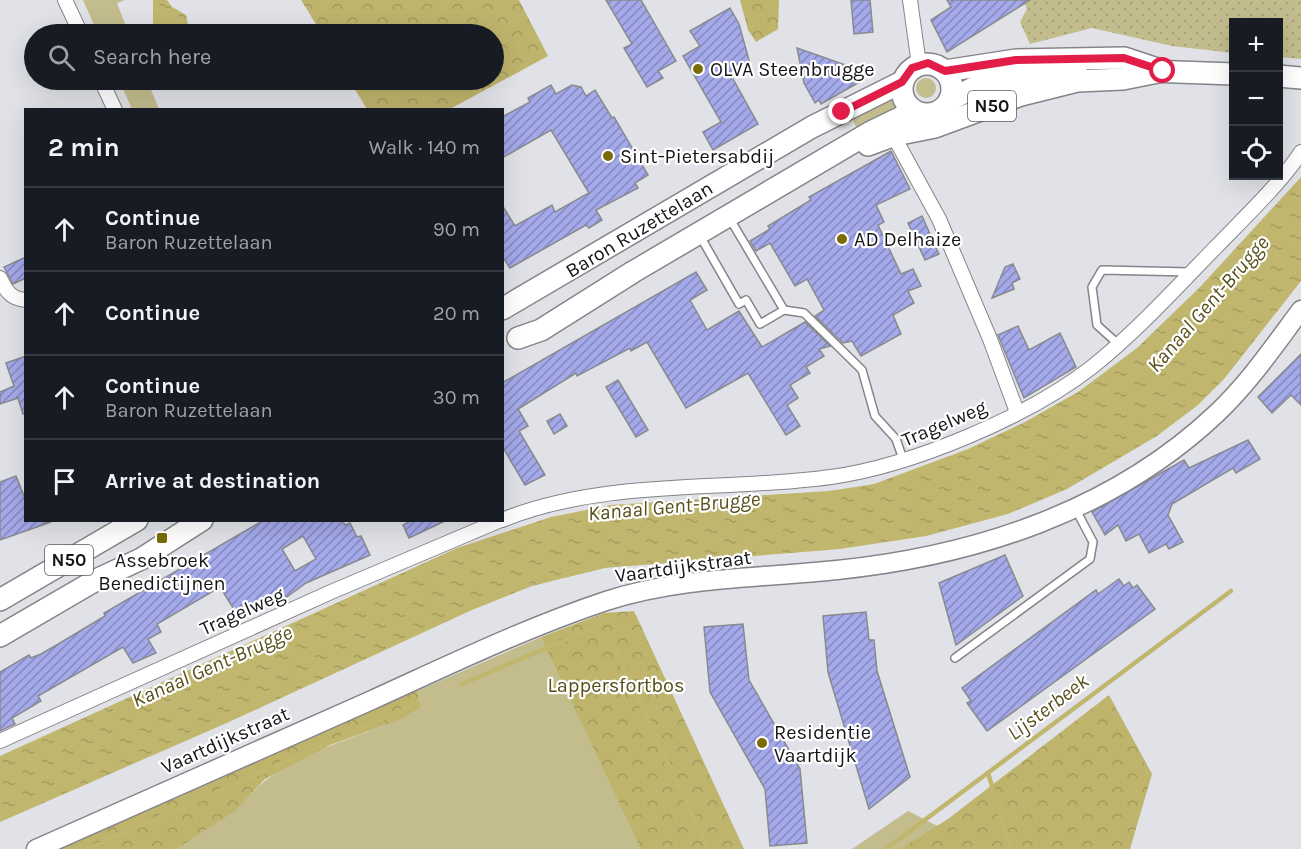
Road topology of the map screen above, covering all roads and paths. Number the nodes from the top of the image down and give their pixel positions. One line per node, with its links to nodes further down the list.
1 (65, 0): 3 (street)
2 (910, 0): 4 (street)
3 (76, 24)
4 (919, 65): 5 (main road, N50); 10 (main road)
5 (945, 71): 6 (main road, Baron Ruzettelaan / N50); 12 (main road, N50)
6 (1163, 71): 7 (main road, Baron Ruzettelaan / N50); 12 (main road, Baron Ruzettelaan / N50); 17 (main road, Baron Ruzettelaan / N50)
7 (1229, 74)
8 (1283, 76): 9 (main road)
9 (1301, 78)
10 (902, 82): 14 (main road); 23 (main road, Baron Ruzettelaan)
11 (106, 90): 13 (street)
12 (950, 100): 14 (main road, N50)
13 (114, 108)
14 (914, 111): 17 (main road, Baron Ruzettelaan / N50)
15 (898, 144): 28 (street)
16 (1301, 152): 20 (street, Tragelweg)
17 (825, 161): 18 (main road, Baron Ruzettelaan / N50)
18 (729, 216): 19 (main road, Baron Ruzettelaan / N50); 24 (lane)
19 (698, 234): 24 (lane); 26 (main road, Baron Ruzettelaan / N50)
20 (1191, 272): 27 (street, Tragelweg); 27 (lane)
21 (0, 278): 22 (street)
22 (20, 299)
23 (504, 308)
24 (784, 310): 29 (lane)
25 (1301, 310): 30 (street, Vaartdijkstraat)
26 (510, 342)
27 (1118, 344): 28 (street, Tragelweg)
28 (1017, 412): 29 (street, Tragelweg)
29 (904, 462): 31 (street, Tragelweg)
30 (1075, 508): 39 (lane); 41 (street, Vaartdijkstraat)
31 (504, 519)
32 (134, 522): 37 (main road, N50)
33 (184, 522): 36 (main road, N50)
34 (199, 522): 36 (main road, N50)
35 (497, 522): 40 (street, Tragelweg)
36 (96, 580): 38 (main road, N50)
37 (0, 600)
38 (2, 630)
39 (956, 658)
40 (0, 741)
41 (36, 849)

